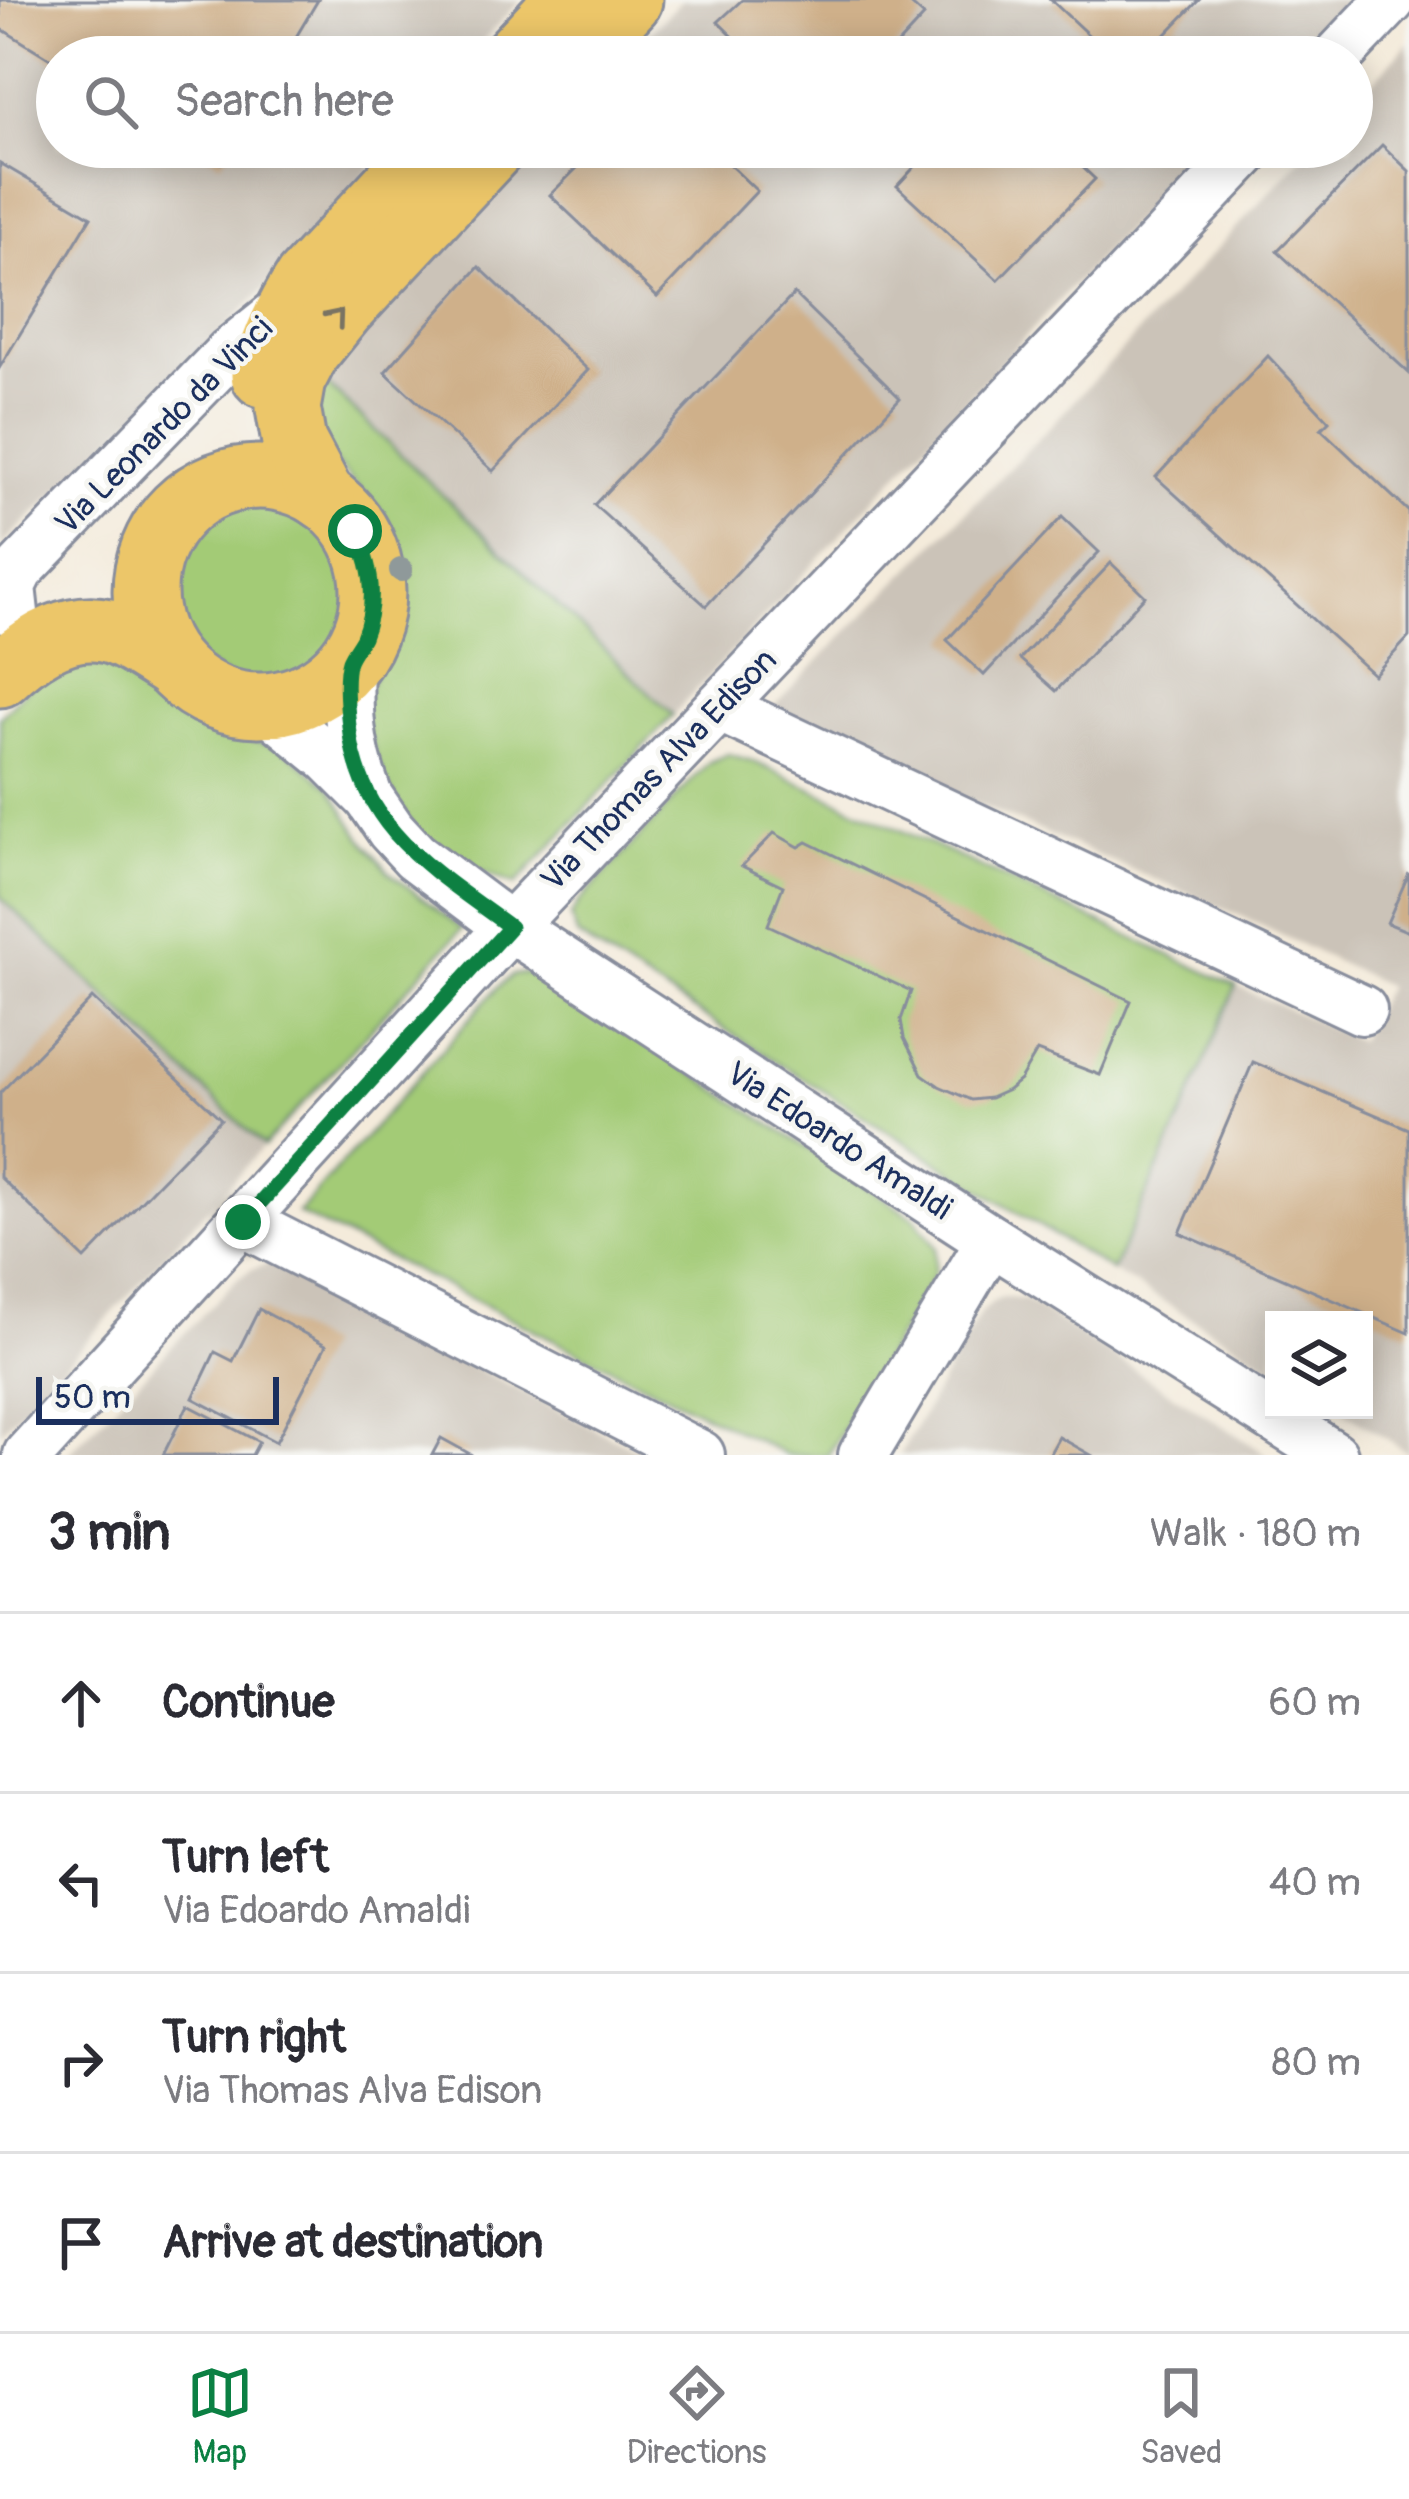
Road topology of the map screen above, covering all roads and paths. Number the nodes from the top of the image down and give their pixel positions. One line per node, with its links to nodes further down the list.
1 (567, 0): 4 (main road)
2 (630, 0): 5 (main road)
3 (1391, 0): 6 (street)
4 (534, 36)
5 (597, 36)
6 (1357, 36)
7 (410, 168): 10 (main road, Via Leonardo da Vinci)
8 (473, 168): 12 (main road, Via Leonardo da Vinci, one-way to 8)
9 (1231, 168): 18 (street, Via Thomas Alva Edison)
10 (291, 303): 11 (main road, Via Leonardo da Vinci); 14 (street, Via Leonardo da Vinci)
11 (211, 488): 12 (main road); 13 (main road)
12 (323, 497): 15 (main road)
13 (151, 552): 14 (main road, Via Leonardo da Vinci); 16 (main road)
14 (3, 629): 16 (main road)
15 (349, 661): 17 (main road); 19 (street)
16 (173, 666): 17 (main road)
17 (264, 705): 19 (street)
18 (719, 707): 20 (street, Via Thomas Alva Edison); 21 (street)
19 (369, 798): 20 (street, Via Edoardo Amaldi)
20 (510, 927): 22 (street, Via Thomas Alva Edison); 23 (street, Via Edoardo Amaldi)
21 (1362, 1010)
22 (243, 1222): 24 (street, Via Thomas Alva Edison); 25 (street)
23 (991, 1240): 26 (street); 27 (street, Via Edoardo Amaldi)
24 (28, 1455)
25 (700, 1455)
26 (863, 1455)
27 (1333, 1455)

